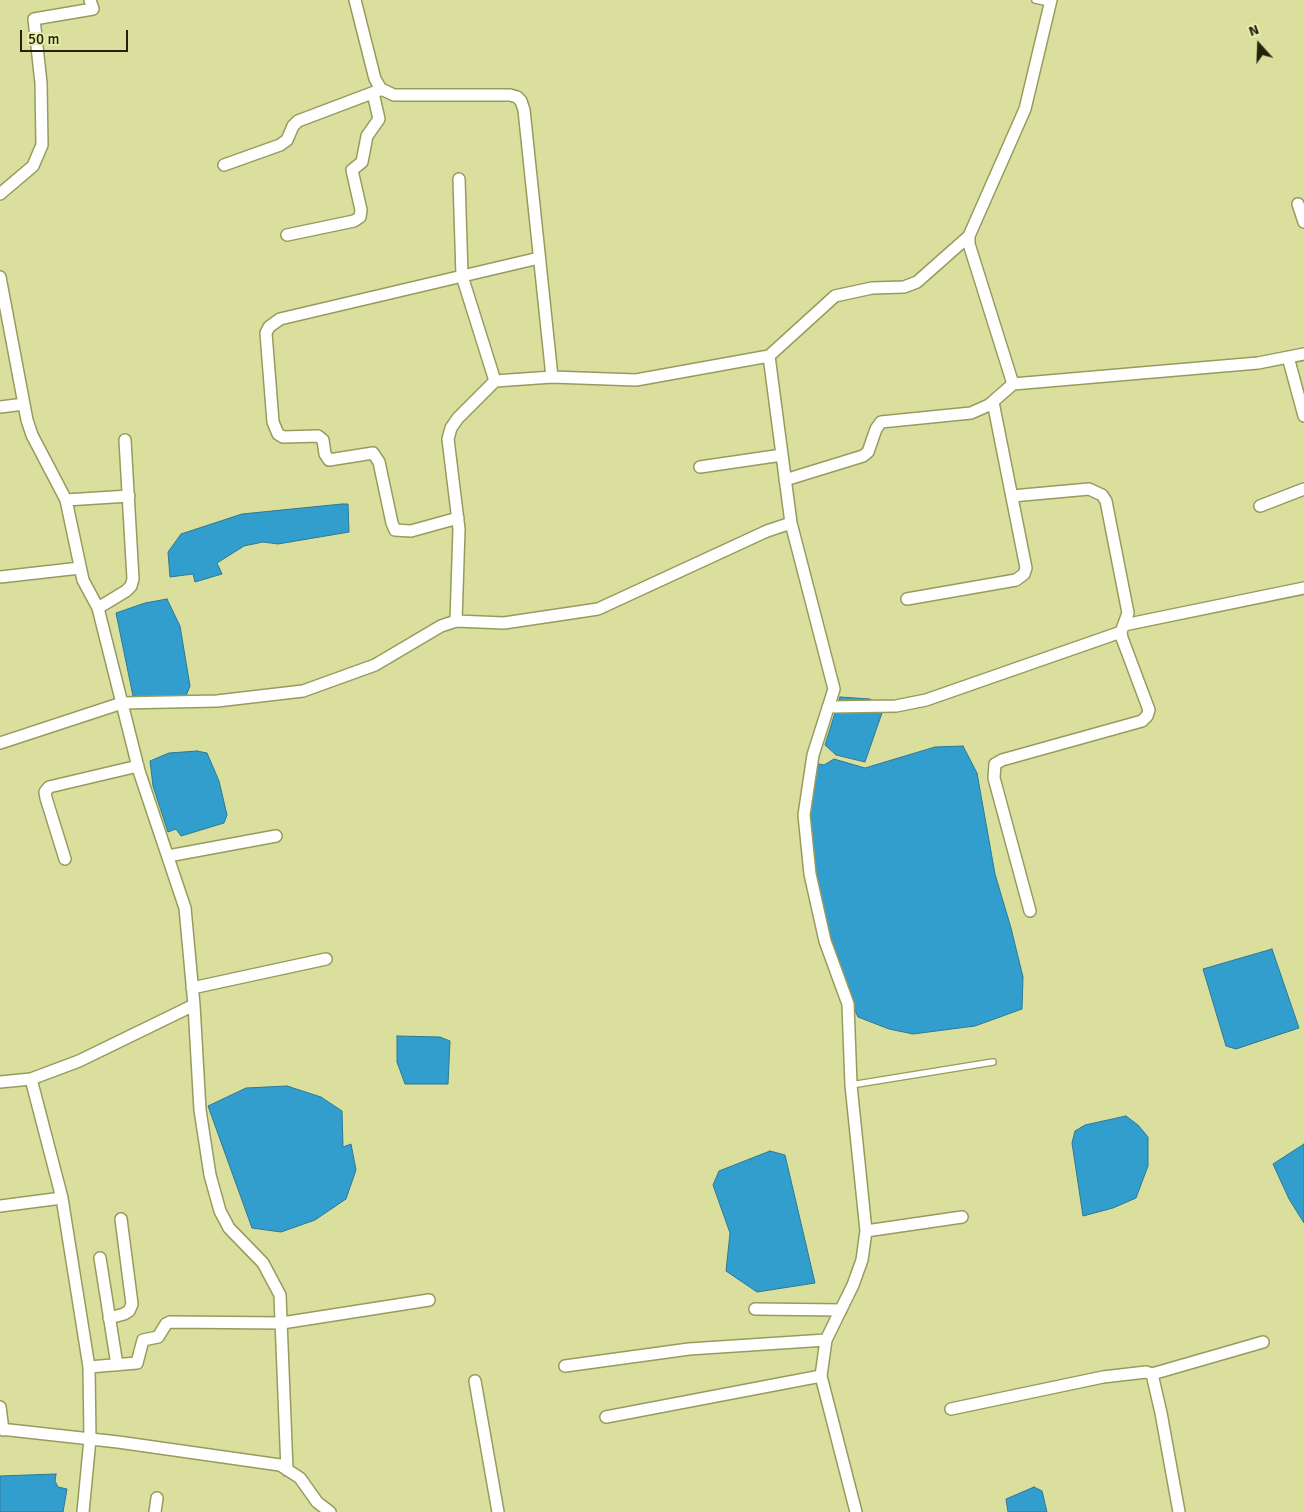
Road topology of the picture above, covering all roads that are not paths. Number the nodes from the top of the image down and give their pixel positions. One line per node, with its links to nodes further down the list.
1 (90, 0): 8 (street)
2 (355, 0): 5 (street)
3 (1035, 0): 4 (lane)
4 (1050, 2): 12 (street)
5 (377, 91): 6 (street); 11 (street); 13 (street)
6 (224, 165)
7 (458, 179): 14 (street)
8 (0, 194)
9 (1298, 204): 10 (street)
10 (1304, 222)
11 (287, 235)
12 (969, 236): 17 (street); 21 (street)
13 (540, 258): 14 (street); 19 (street)
14 (462, 276): 20 (street); 35 (street)
15 (0, 277): 23 (street)
16 (1304, 354): 18 (street)
17 (769, 356): 19 (street); 27 (street)
18 (1288, 358): 21 (street); 25 (street)
19 (552, 377): 20 (street)
20 (495, 381): 35 (street)
21 (1014, 384): 22 (street)
22 (993, 402): 29 (street); 32 (street)
23 (24, 404): 24 (street); 33 (street)
24 (0, 407)
25 (1304, 416)
26 (125, 440): 31 (street)
27 (782, 455): 28 (street); 29 (street)
28 (700, 467)
29 (785, 480): 36 (street)
30 (1304, 489): 34 (street)
31 (129, 496): 33 (street); 41 (street)
32 (1012, 496): 40 (street); 43 (street)
33 (66, 500): 37 (street)
34 (1260, 506)
35 (458, 518): 42 (street)
36 (791, 523): 42 (street); 45 (street)
37 (80, 568): 38 (street); 41 (street)
38 (0, 578)
39 (1304, 588): 43 (street)
40 (907, 599)
41 (98, 608): 44 (street)
42 (456, 620): 44 (street)
43 (1122, 628): 45 (street); 51 (street)
44 (122, 703): 46 (street); 47 (street)
45 (828, 707): 58 (street)
46 (0, 743)
47 (138, 766): 49 (street); 50 (street)
48 (276, 836): 49 (street)
49 (168, 856): 53 (street)
50 (65, 859)
51 (1030, 910)
52 (326, 959): 53 (street)
53 (192, 988): 54 (street)
54 (194, 1005): 56 (street); 69 (street)
55 (993, 1062): 58 (lane)
56 (31, 1079): 57 (street); 59 (street)
57 (0, 1082)
58 (851, 1085): 63 (street)
59 (62, 1198): 60 (street); 74 (street)
60 (0, 1206)
61 (962, 1217): 63 (street)
62 (121, 1219): 68 (street)
63 (866, 1231): 67 (street)
64 (100, 1258): 68 (street)
65 (429, 1300): 69 (street)
66 (755, 1309): 67 (street)
67 (841, 1310): 70 (street)
68 (109, 1318): 72 (street)
69 (282, 1323): 72 (street); 83 (street)
70 (826, 1340): 73 (street); 76 (street)
71 (1263, 1342): 75 (street)
72 (117, 1365): 74 (street)
73 (565, 1366)
74 (89, 1367): 82 (street)
75 (1152, 1374): 79 (street); 91 (street)
76 (821, 1376): 80 (street); 90 (street)
77 (475, 1381): 89 (street)
78 (0, 1407): 81 (street)
79 (951, 1409)
80 (606, 1417)
81 (2, 1430): 82 (street)
82 (90, 1439): 83 (street); 86 (street)
83 (287, 1470): 85 (street)
84 (157, 1498): 87 (street)
85 (316, 1507): 88 (street)
86 (83, 1512)
87 (155, 1512)
88 (330, 1512)
89 (498, 1512)
90 (856, 1512)
91 (1178, 1512)

